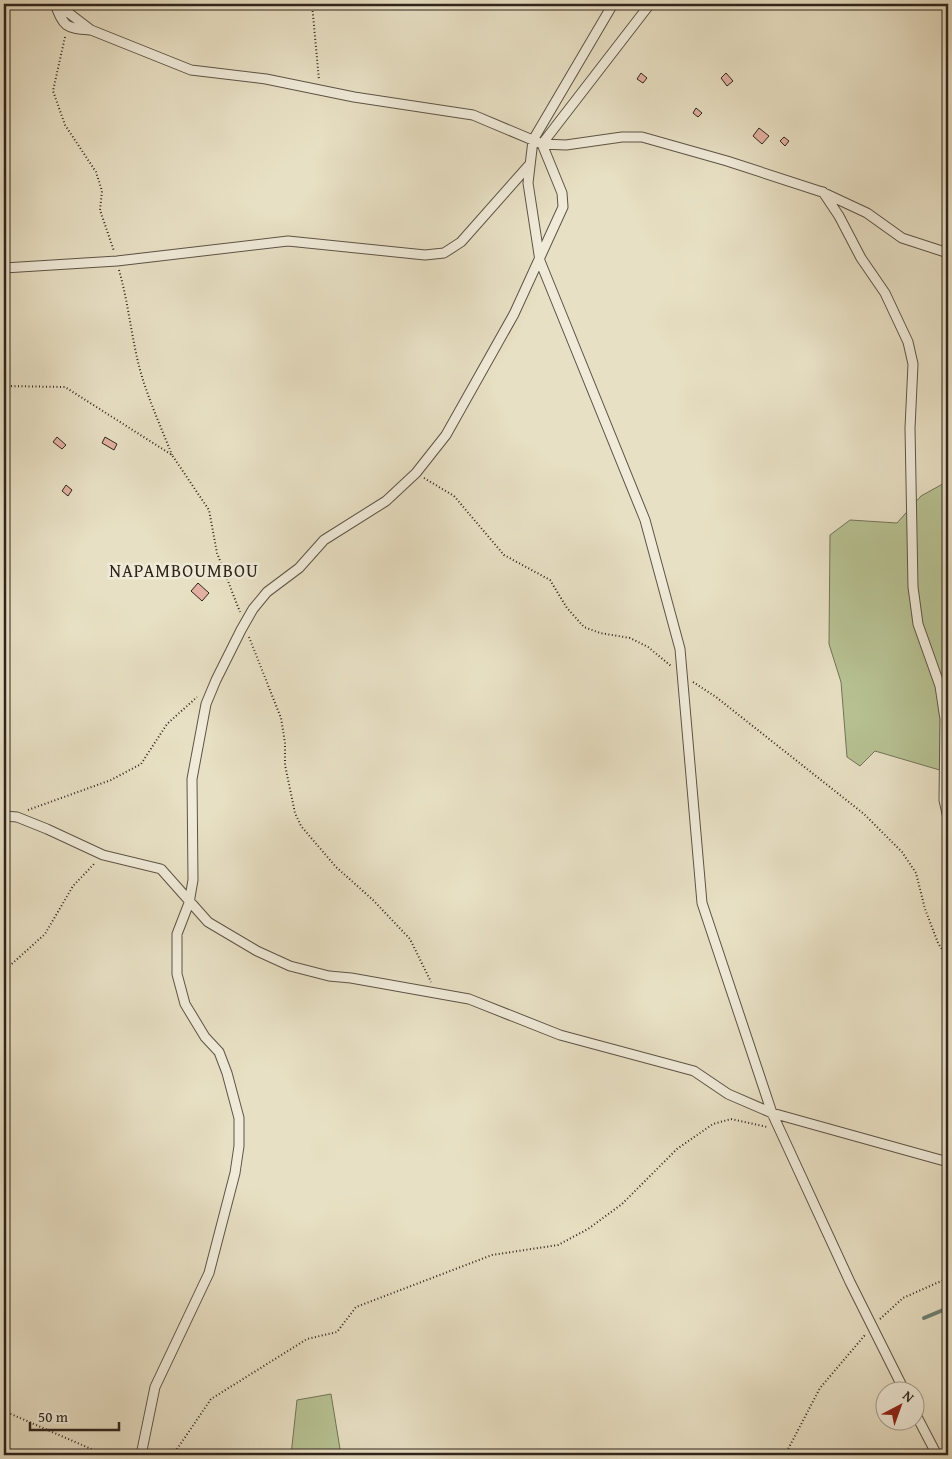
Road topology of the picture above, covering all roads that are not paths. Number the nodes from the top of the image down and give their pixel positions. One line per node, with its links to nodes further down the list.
1 (56, 4): 4 (street); 4 (street)
2 (613, 4): 5 (street)
3 (650, 4): 6 (street)
4 (91, 30): 5 (street)
5 (533, 140): 6 (street); 7 (street)
6 (542, 144): 8 (street); 10 (street)
7 (530, 164): 10 (street); 11 (street)
8 (822, 192): 9 (street); 13 (street)
9 (948, 253)
10 (540, 261): 14 (street); 15 (street)
11 (4, 268)
12 (4, 816): 14 (street)
13 (948, 818)
14 (189, 903): 15 (street); 19 (street)
15 (772, 1114): 16 (street); 17 (street)
16 (948, 1162)
17 (900, 1382)
18 (924, 1430): 20 (street)
19 (141, 1455)
20 (937, 1455)

